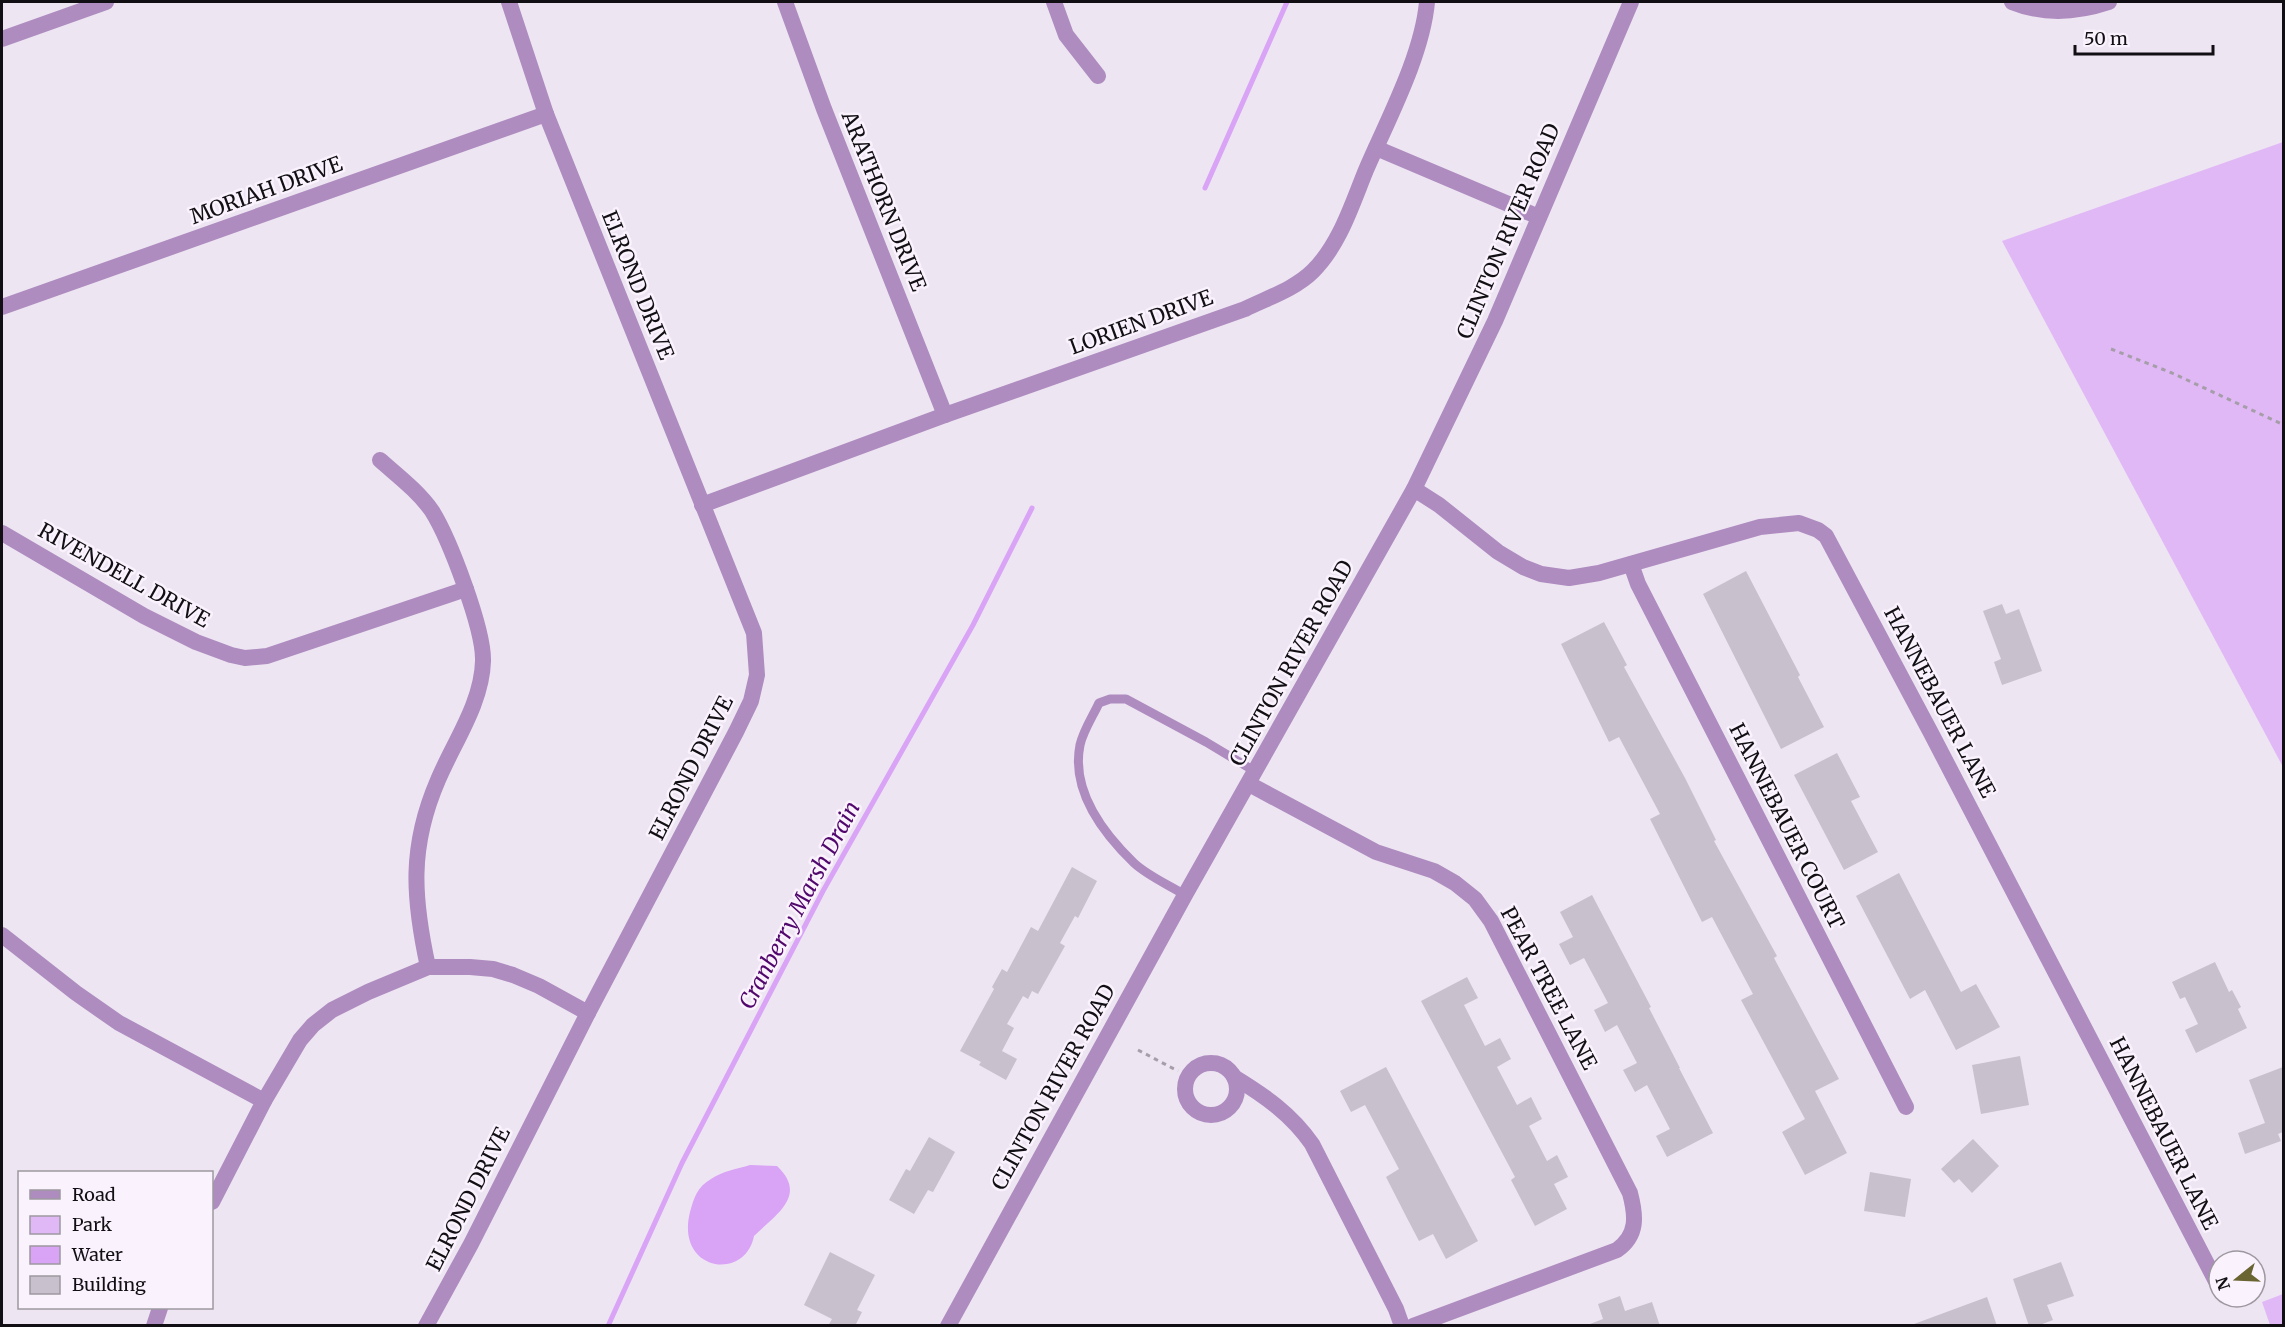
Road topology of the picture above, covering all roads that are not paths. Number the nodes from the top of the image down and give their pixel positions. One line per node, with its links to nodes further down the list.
1 (106, 2): 9 (street)
2 (509, 2): 11 (street, ELROND DRIVE)
3 (785, 2): 15 (street, ARATHORN DRIVE)
4 (1054, 2): 10 (street)
5 (1427, 2): 12 (street, LORIEN DRIVE)
6 (1631, 2): 13 (street, CLINTON RIVER ROAD)
7 (2012, 2): 8 (street)
8 (2109, 2)
9 (2, 39)
10 (1098, 76)
11 (546, 114): 14 (street, MORIAH DRIVE); 18 (street, ELROND DRIVE)
12 (1376, 148): 13 (street); 15 (street, LORIEN DRIVE)
13 (1539, 217): 17 (street, CLINTON RIVER ROAD)
14 (2, 307)
15 (945, 415): 18 (street, LORIEN DRIVE)
16 (380, 460): 21 (street)
17 (1414, 489): 20 (street, HANNEBAUER LANE); 22 (street, CLINTON RIVER ROAD)
18 (702, 505): 26 (street, ELROND DRIVE)
19 (2, 532): 21 (street, RIVENDELL DRIVE)
20 (1631, 564): 31 (street, HANNEBAUER COURT); 33 (street, HANNEBAUER LANE)
21 (466, 589): 25 (street)
22 (1252, 778): 23 (street, CLINTON RIVER ROAD); 23 (lane); 39 (street, PEAR TREE LANE)
23 (1185, 895): 37 (street, CLINTON RIVER ROAD)
24 (2, 935): 28 (street)
25 (428, 967): 26 (street); 28 (street)
26 (588, 1013): 36 (street, ELROND DRIVE)
27 (1234, 1077): 29 (street); 30 (street); 30 (street)
28 (264, 1101): 32 (street)
29 (1271, 1102): 30 (street); 38 (street)
30 (1230, 1107)
31 (1905, 1107)
32 (213, 1200)
33 (2207, 1264)
34 (160, 1309): 35 (street)
35 (154, 1326)
36 (426, 1326)
37 (948, 1326)
38 (1402, 1326)
39 (1413, 1326)

